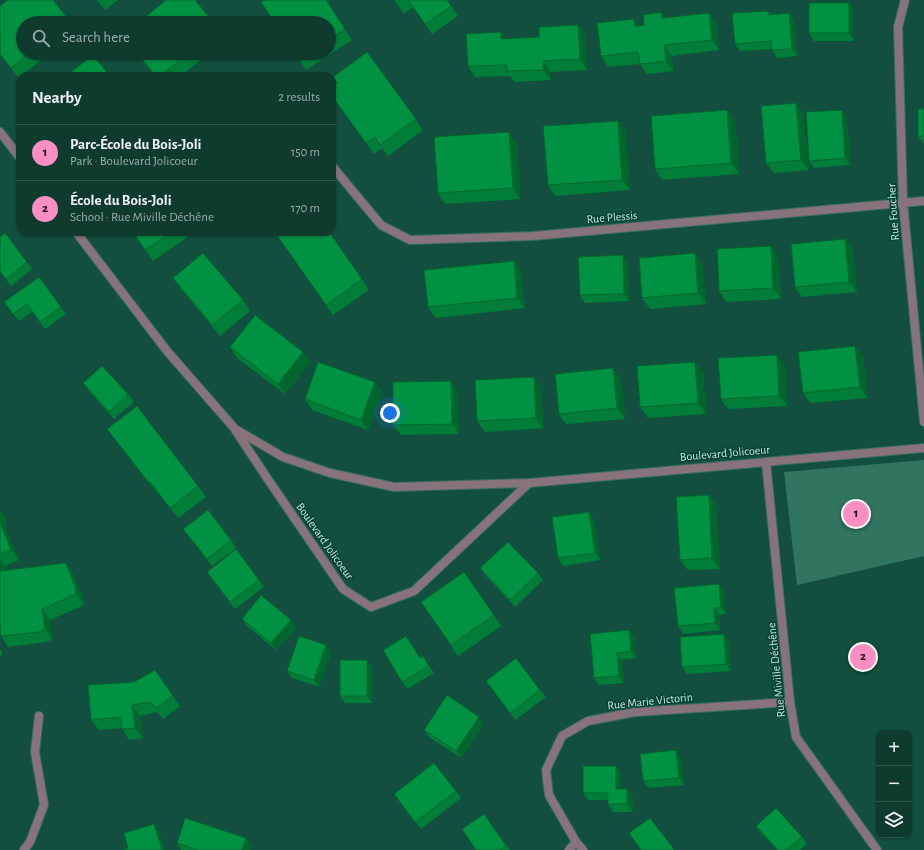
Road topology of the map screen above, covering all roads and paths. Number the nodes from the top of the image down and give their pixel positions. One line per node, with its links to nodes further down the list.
1 (904, 0): 6 (street, Rue Foucher)
2 (0, 132): 3 (street)
3 (16, 153)
4 (336, 171): 6 (street, Rue Plessis)
5 (924, 201): 6 (street, Rue Plessis)
6 (903, 202): 8 (street, Rue Foucher)
7 (79, 236): 9 (street, Boulevard Jolicoeur)
8 (924, 422)
9 (235, 429): 12 (street, Boulevard Jolicoeur); 12 (street, Boulevard Jolicoeur)
10 (924, 448): 11 (street, Boulevard Jolicoeur)
11 (766, 462): 12 (street, Boulevard Jolicoeur); 13 (street, Rue Miville Déchêne)
12 (529, 483)
13 (790, 702): 15 (street, Rue Marie Victorin); 19 (street, Rue Miville Déchêne)
14 (39, 716): 16 (street)
15 (576, 842): 17 (street); 18 (street, Rue Marie Victorin)
16 (24, 850)
17 (569, 850)
18 (583, 850)
19 (877, 850)

